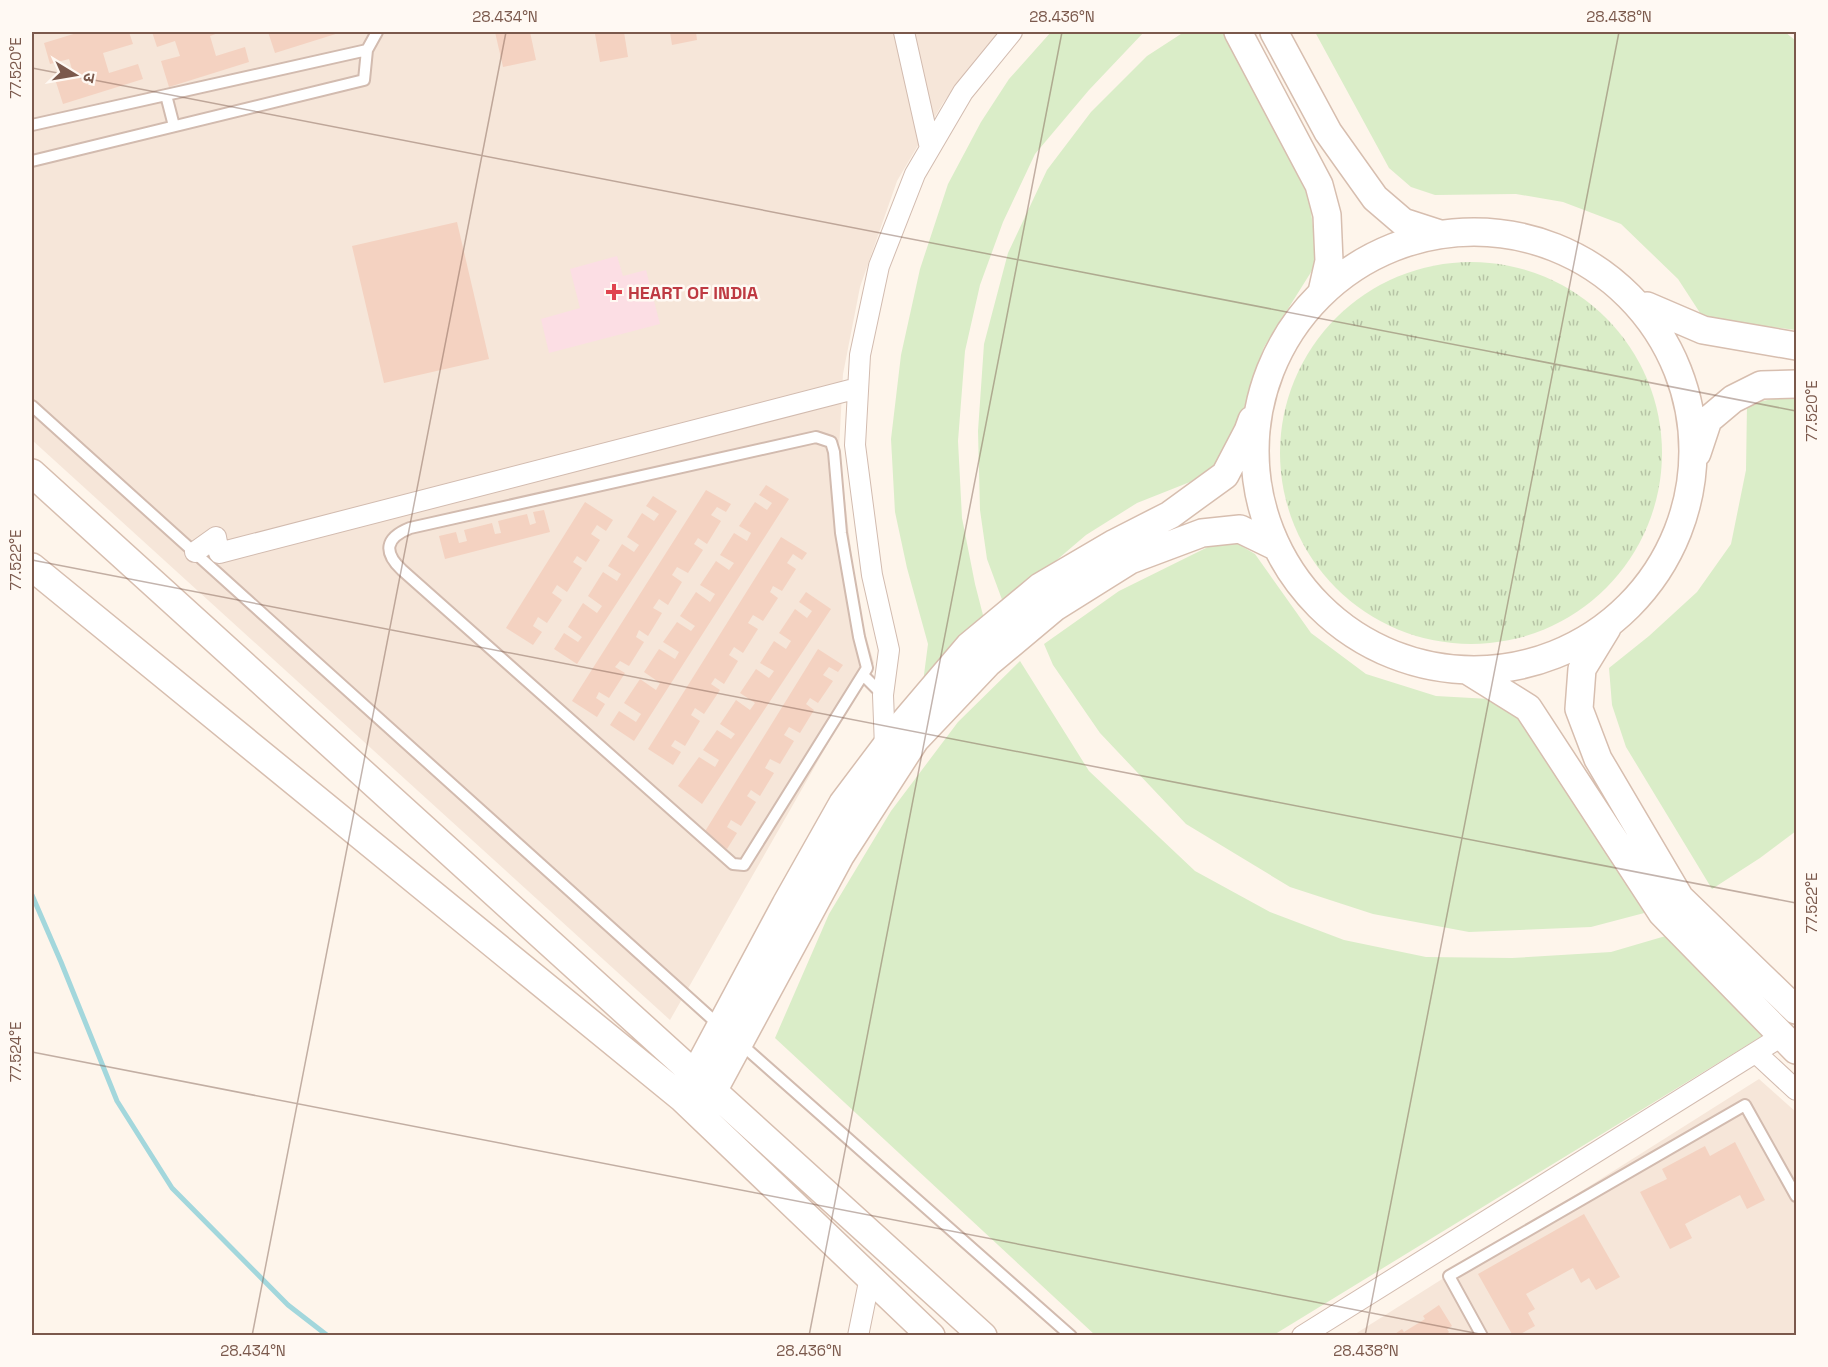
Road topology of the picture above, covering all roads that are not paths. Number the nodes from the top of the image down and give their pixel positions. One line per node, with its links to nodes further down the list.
1 (377, 32): 6 (lane)
2 (904, 32): 10 (street)
3 (1012, 32): 10 (street)
4 (1238, 32): 13 (street)
5 (1274, 32): 12 (street)
6 (367, 50): 7 (lane); 9 (lane)
7 (166, 95): 8 (lane); 9 (lane)
8 (32, 125)
9 (174, 126): 11 (lane)
10 (930, 148): 17 (street)
11 (32, 160)
12 (1440, 234): 13 (street); 14 (street)
13 (1322, 292): 18 (street)
14 (1647, 306): 15 (street); 20 (street)
15 (1797, 346)
16 (1797, 384): 20 (street)
17 (858, 388): 23 (street); 28 (street)
18 (1261, 396): 22 (street); 29 (street)
19 (32, 406): 23 (lane)
20 (1693, 464): 25 (street)
21 (32, 473): 34 (street)
22 (1273, 545): 26 (street); 31 (street)
23 (195, 552): 31 (lane)
24 (32, 567): 36 (street)
25 (1607, 627): 26 (street); 30 (street)
26 (1467, 670): 32 (street)
27 (862, 675): 27 (lane); 28 (lane)
28 (883, 695): 29 (street)
29 (885, 747): 31 (street)
30 (1791, 1000)
31 (730, 1035): 34 (street); 42 (lane)
32 (1789, 1043): 33 (street)
33 (1756, 1053): 35 (street); 43 (street)
34 (704, 1082): 36 (street); 41 (street)
35 (1797, 1090)
36 (691, 1107): 38 (street)
37 (1797, 1196): 44 (lane)
38 (870, 1277): 39 (street); 40 (street)
39 (858, 1335)
40 (931, 1335)
41 (984, 1335)
42 (1071, 1335)
43 (1302, 1335)
44 (1482, 1335)

